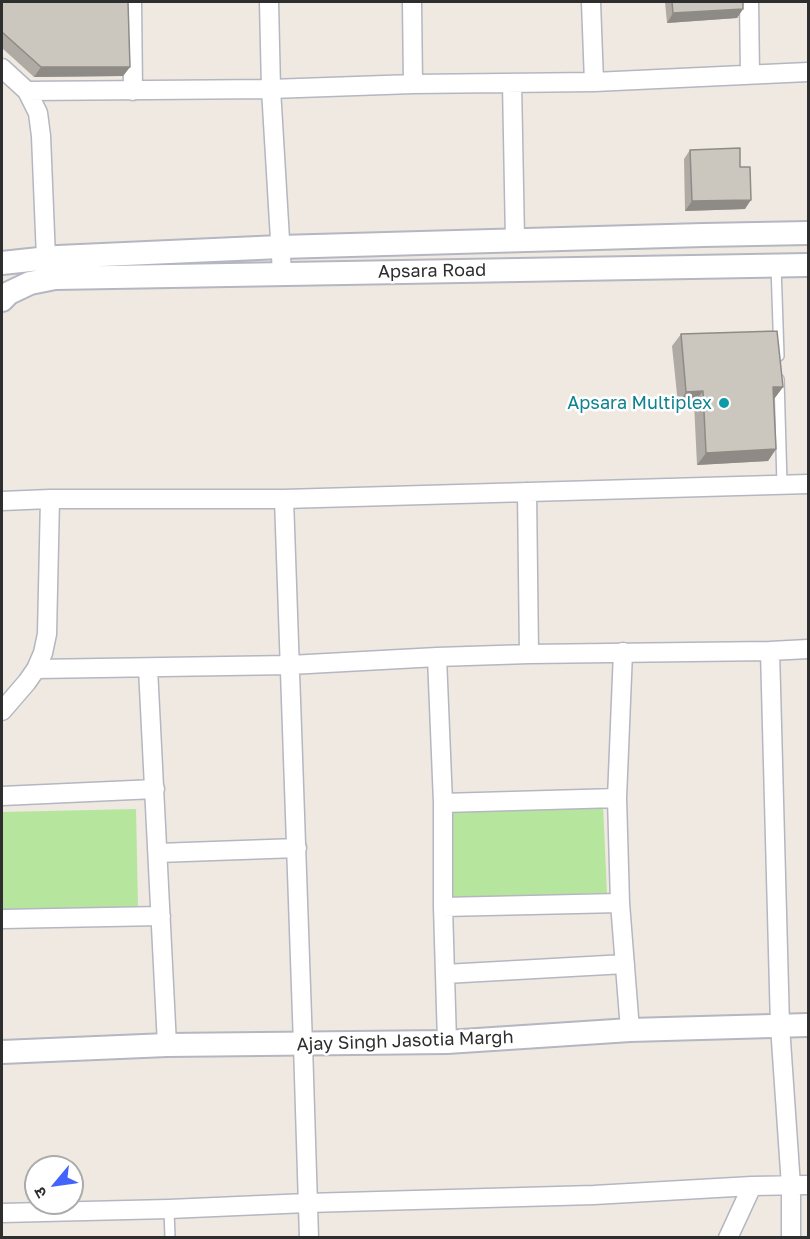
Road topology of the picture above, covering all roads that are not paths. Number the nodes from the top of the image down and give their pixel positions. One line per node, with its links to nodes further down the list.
1 (132, 2): 14 (street)
2 (269, 2): 12 (street)
3 (412, 2): 11 (street)
4 (591, 2): 9 (street)
5 (749, 2): 8 (street)
6 (2, 68): 13 (street)
7 (808, 72): 8 (street)
8 (750, 74): 9 (street)
9 (594, 82): 10 (street)
10 (512, 83): 11 (street); 16 (street)
11 (413, 84): 12 (street)
12 (272, 89): 14 (street); 17 (street)
13 (27, 91): 14 (street); 19 (street)
14 (134, 91)
15 (808, 233): 16 (street, Apsara Road)
16 (515, 240): 17 (street, Apsara Road)
17 (280, 247): 19 (street, Apsara Road); 22 (street)
18 (2, 263): 19 (street)
19 (53, 265): 22 (street, Apsara Road); 23 (street)
20 (776, 265): 21 (street, Apsara Road); 22 (street, Apsara Road); 25 (lane)
21 (808, 265)
22 (282, 273)
23 (2, 300)
24 (808, 483): 25 (street)
25 (782, 484): 26 (street)
26 (527, 492): 28 (street); 33 (street)
27 (50, 499): 28 (street); 29 (street); 37 (street)
28 (284, 499): 35 (street)
29 (2, 501)
30 (808, 649): 31 (street)
31 (770, 651): 32 (street); 52 (street)
32 (623, 652): 33 (street); 41 (street)
33 (529, 654): 34 (street)
34 (437, 657): 35 (street); 42 (street)
35 (291, 665): 36 (street); 43 (street)
36 (148, 668): 37 (street); 39 (street)
37 (36, 669): 38 (street)
38 (2, 711)
39 (155, 789): 40 (street); 44 (street)
40 (2, 796)
41 (617, 798): 42 (street); 45 (street)
42 (443, 803): 46 (street)
43 (297, 848): 44 (street); 56 (street)
44 (158, 853): 47 (street)
45 (620, 903): 46 (street); 49 (street)
46 (443, 907): 50 (street)
47 (161, 916): 48 (street); 55 (street)
48 (2, 919)
49 (625, 964): 50 (street); 53 (street)
50 (445, 974): 54 (street)
51 (808, 1025): 52 (street, Ajay Singh Jasotia Margh)
52 (780, 1026): 53 (street, Ajay Singh Jasotia Margh); 58 (street)
53 (630, 1030): 54 (street, Ajay Singh Jasotia Margh)
54 (447, 1042): 56 (street, Ajay Singh Jasotia Margh)
55 (167, 1045): 56 (street, Ajay Singh Jasotia Margh); 57 (street, Ajay Singh Jasotia Margh)
56 (303, 1045): 60 (street)
57 (2, 1052)
58 (800, 1185): 59 (street); 66 (street)
59 (752, 1186): 60 (street); 65 (street)
60 (307, 1203): 61 (street); 64 (street)
61 (169, 1209): 62 (street); 63 (lane)
62 (2, 1213)
63 (170, 1238)
64 (309, 1238)
65 (728, 1238)
66 (791, 1238)

